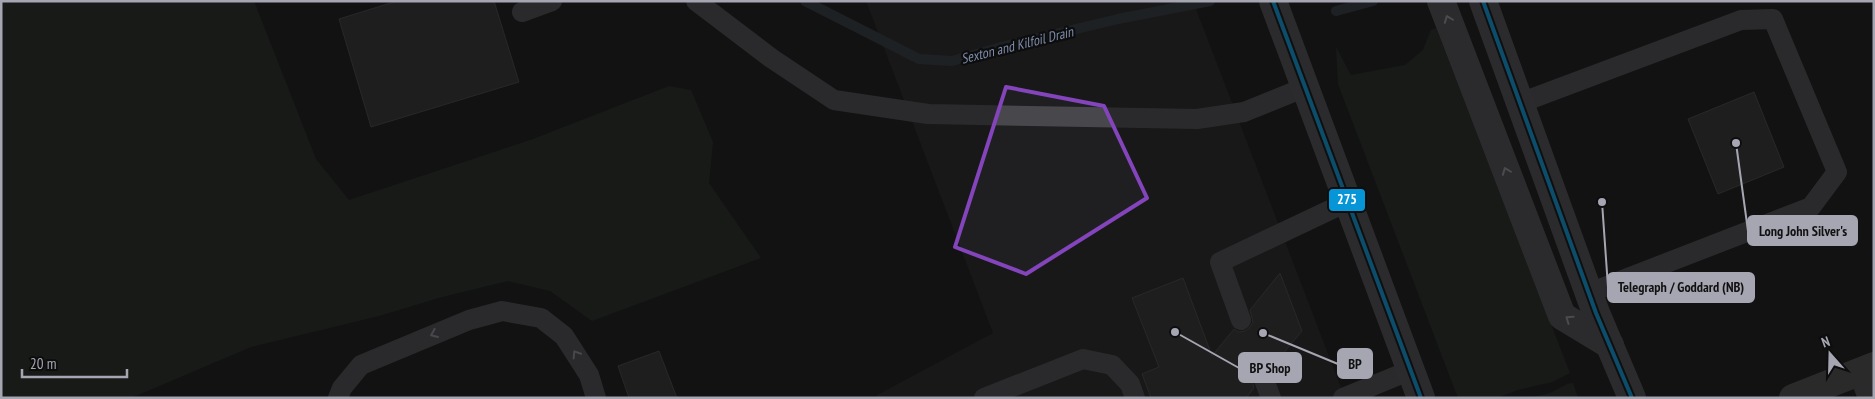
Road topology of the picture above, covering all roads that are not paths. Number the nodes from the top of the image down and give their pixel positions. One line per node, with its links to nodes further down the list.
1 (552, 1): 6 (lane)
2 (696, 1): 7 (lane)
3 (1273, 1): 7 (main road)
4 (1441, 1): 12 (main road, one-way to 4)
5 (1483, 1): 8 (main road)
6 (522, 12)
7 (1306, 87): 9 (main road)
8 (1520, 102): 10 (main road); 10 (lane)
9 (1349, 201): 11 (lane); 14 (main road)
10 (1589, 293): 12 (main road)
11 (1241, 320)
12 (1610, 345): 23 (main road)
13 (1866, 369): 24 (main road); 25 (lane)
14 (1410, 370): 21 (lane); 22 (main road)
15 (1263, 377): 20 (lane)
16 (338, 398): 17 (lane, one-way to 16)
17 (596, 398)
18 (984, 398): 19 (lane)
19 (1135, 398)
20 (1270, 398)
21 (1343, 398)
22 (1422, 398)
23 (1632, 398)
24 (1793, 398)
25 (1868, 398)

